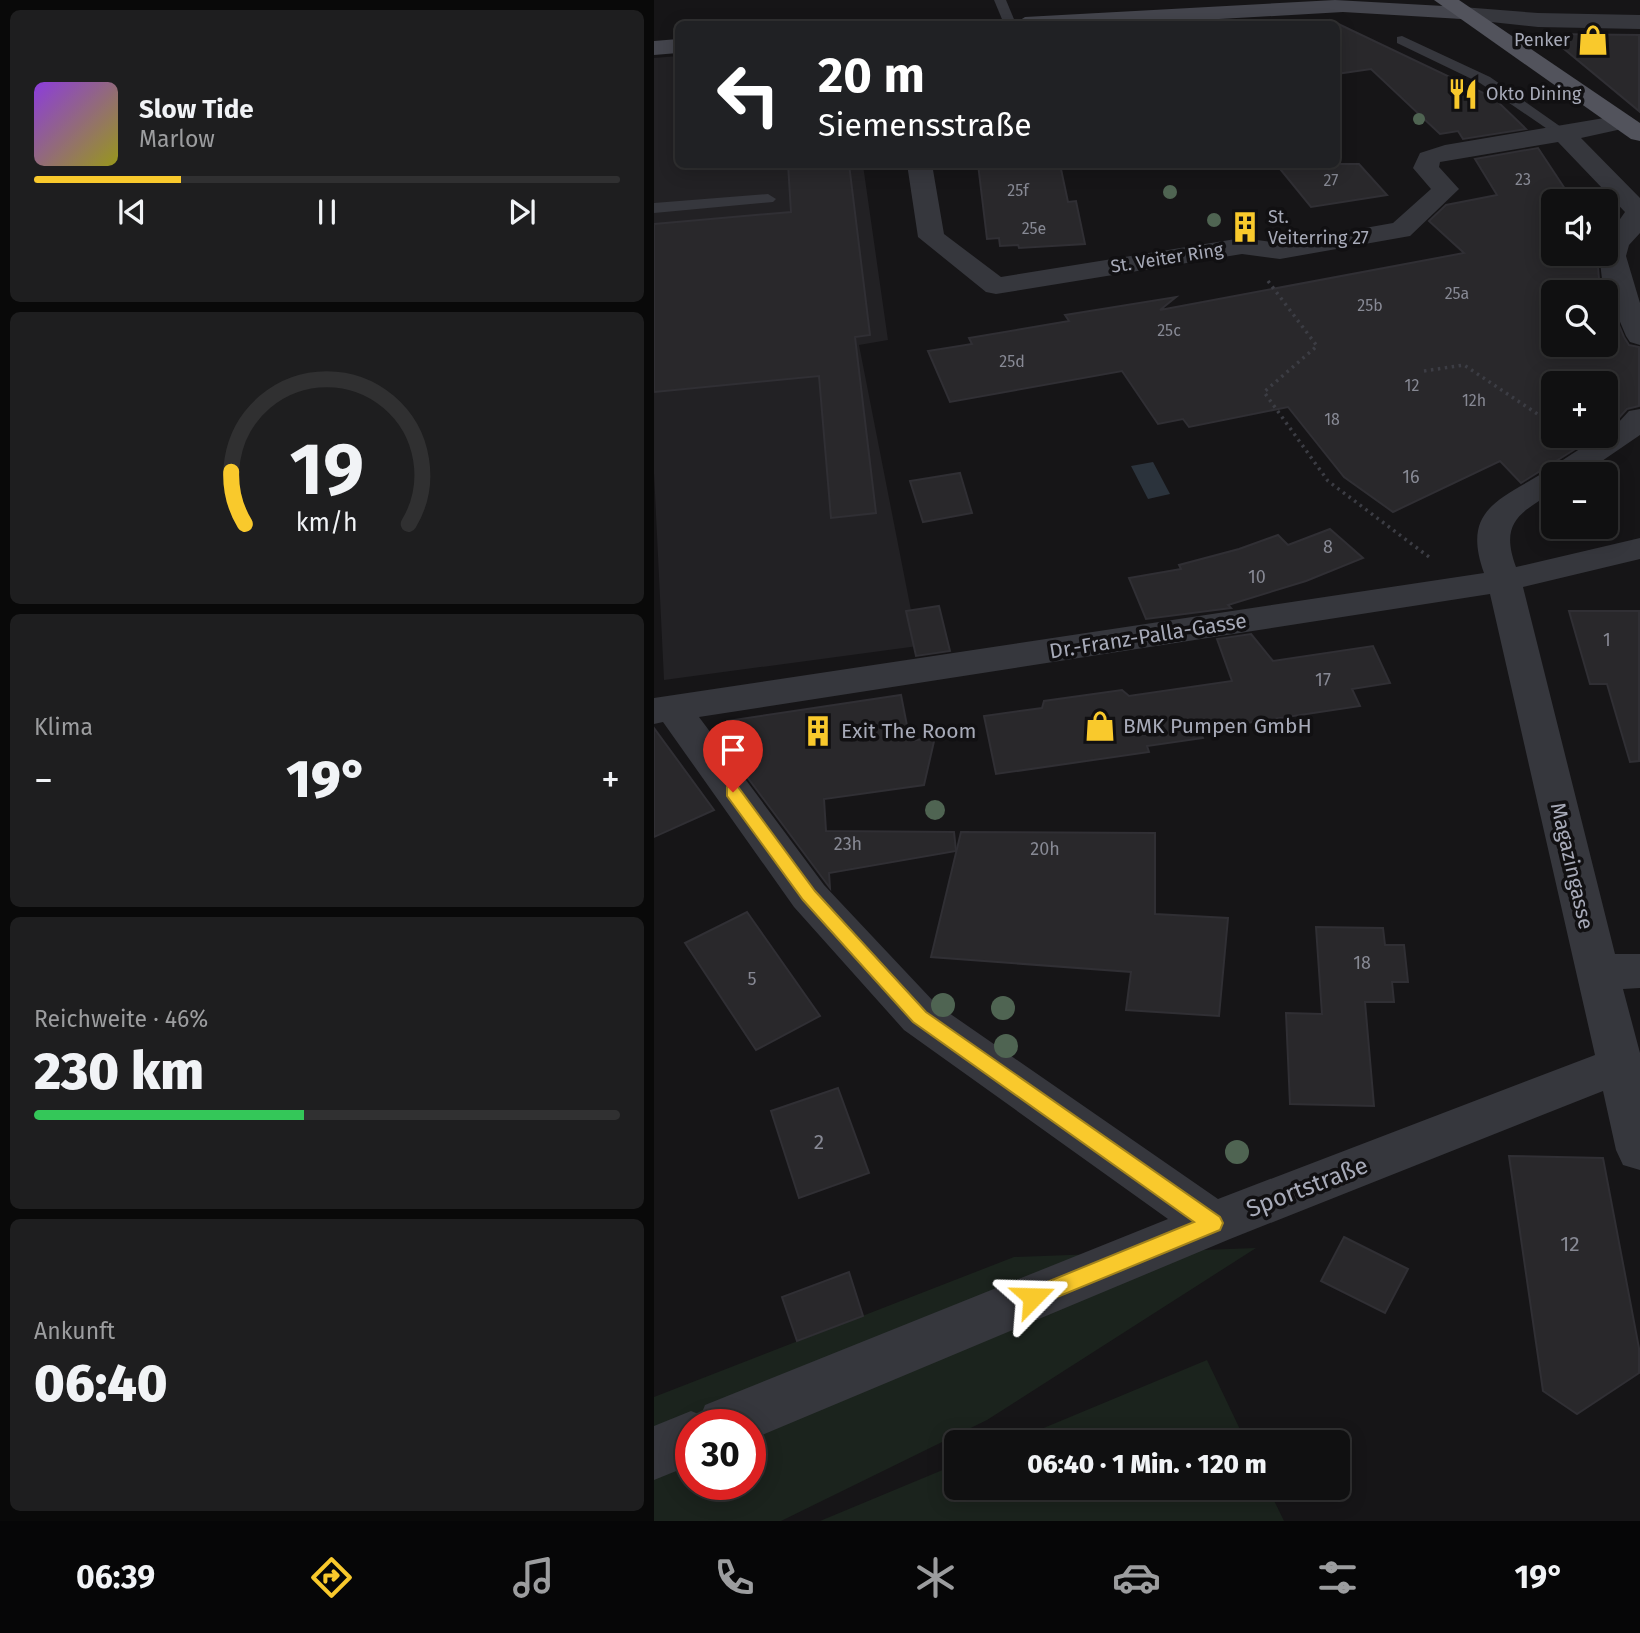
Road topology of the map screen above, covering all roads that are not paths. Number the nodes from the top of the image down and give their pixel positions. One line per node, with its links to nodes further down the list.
1 (1000, 0): 3 (lane)
2 (1453, 7): 4 (main road); 5 (street); 9 (main road)
3 (1009, 21)
4 (1078, 21)
5 (1639, 22)
6 (1402, 40): 10 (lane)
7 (675, 46): 8 (main road)
8 (654, 48)
9 (1631, 128): 10 (street)
10 (1564, 134): 11 (street, St. Veiter Ring); 14 (street)
11 (920, 168)
12 (768, 199): 13 (lane)
13 (654, 208)
14 (1639, 336)
15 (1639, 418): 16 (street)
16 (1580, 462)
17 (1541, 486): 19 (street, Magazingasse)
18 (1639, 548): 19 (street, Dr.-Franz-Palla-Gasse)
19 (1504, 581): 20 (street, Dr.-Franz-Palla-Gasse); 22 (street, Magazingasse)
20 (663, 710): 25 (street)
21 (1639, 971): 22 (street)
22 (1597, 972): 23 (street, Magazingasse)
23 (1619, 1065): 24 (street, Magazingasse); 25 (street, Sportstraße)
24 (1639, 1150)
25 (1213, 1223): 26 (street, Sportstraße)
26 (760, 1409)
27 (675, 1444): 28 (street)
28 (654, 1453)

